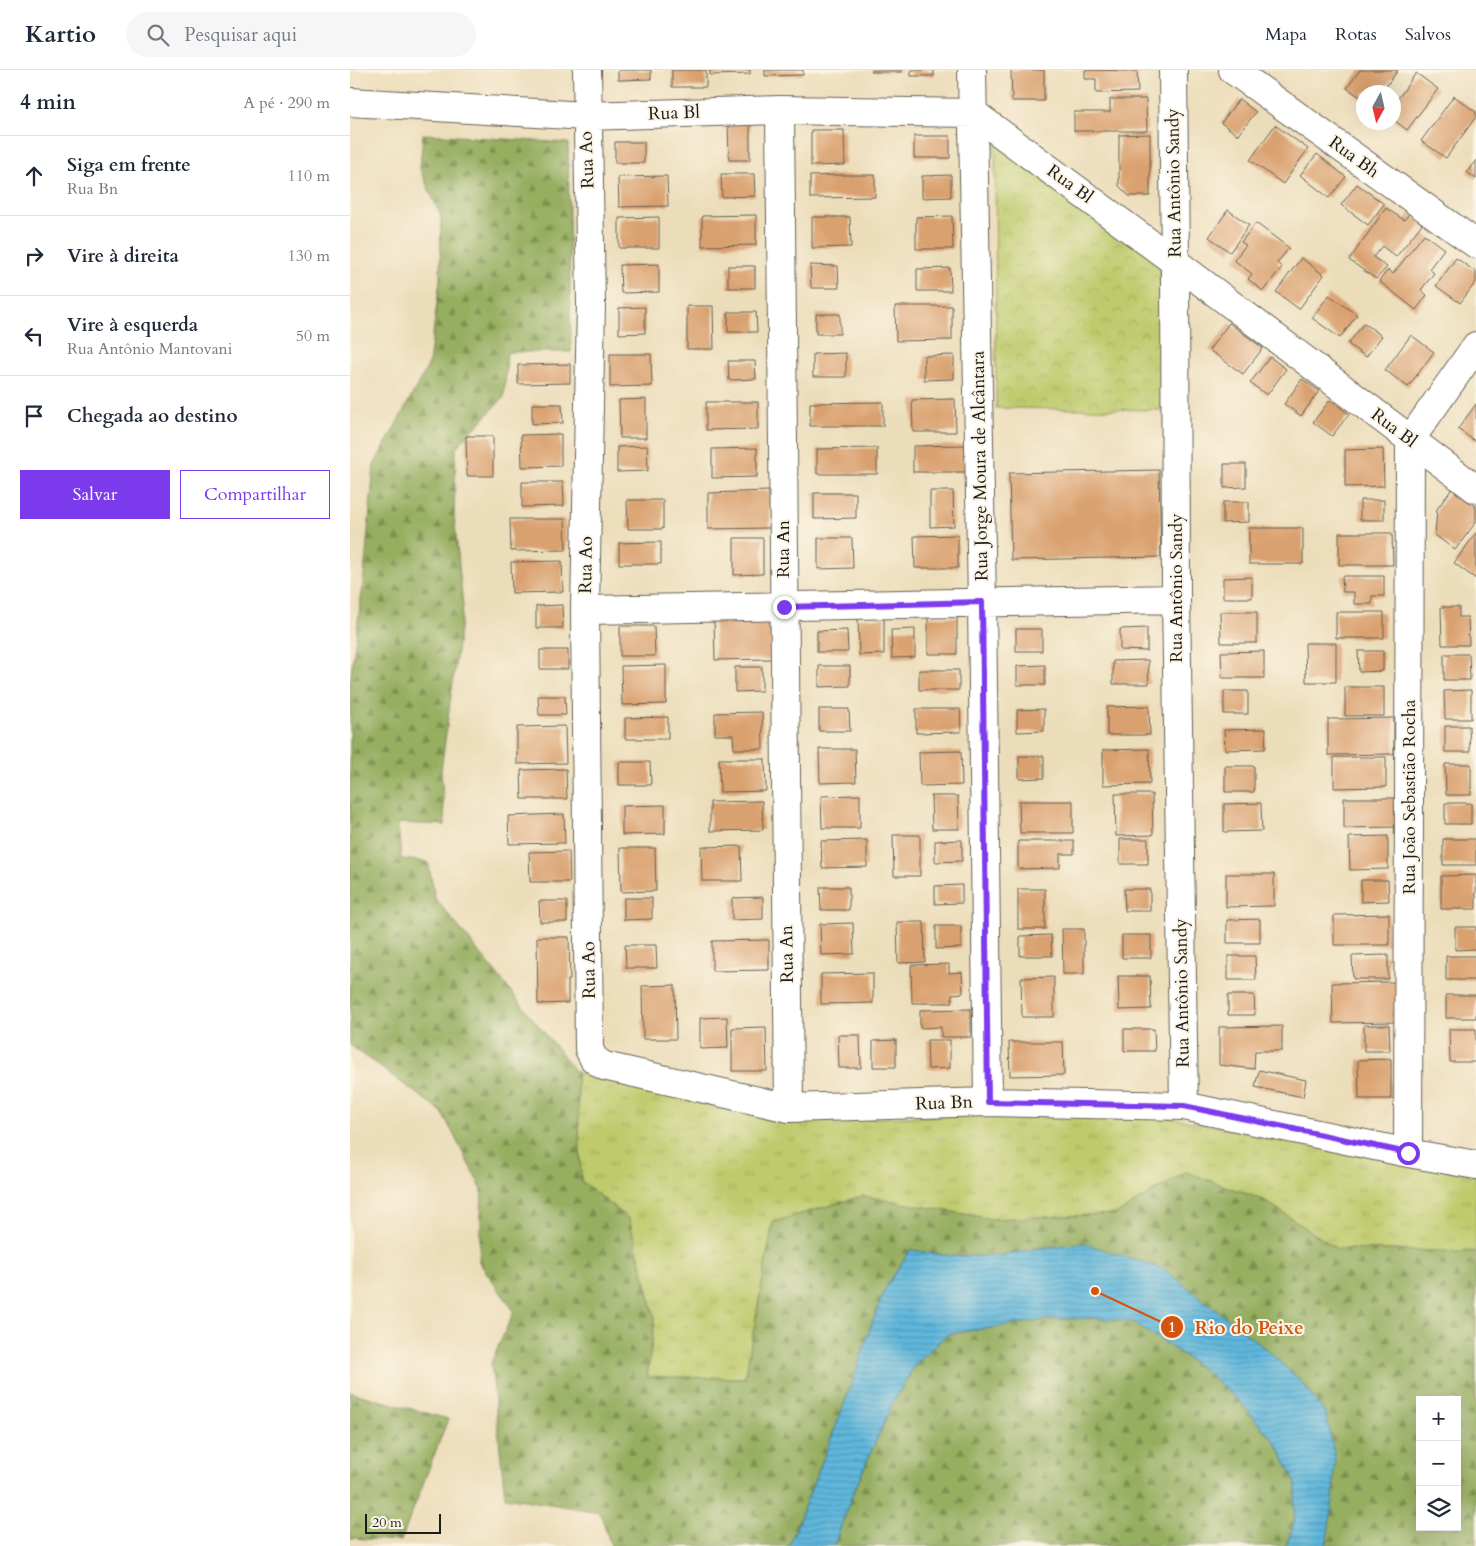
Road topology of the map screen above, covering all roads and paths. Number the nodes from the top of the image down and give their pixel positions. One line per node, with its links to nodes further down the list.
1 (587, 70): 8 (street, Rua Ao)
2 (972, 70): 7 (street, Rua Jorge Moura de Alcântara)
3 (1173, 70): 10 (street, Rua Antônio Sandy)
4 (1233, 70): 9 (street, Rua Bh)
5 (350, 102): 8 (street, Rua Bl)
6 (780, 110): 7 (street, Rua Bl); 8 (street, Rua Bl); 16 (street, Rua An)
7 (973, 112): 10 (street, Rua Bl); 15 (street, Rua Jorge Moura de Alcântara)
8 (586, 116): 17 (street, Rua Ao)
9 (1476, 244)
10 (1175, 262): 12 (street, Rua Bl); 14 (street, Rua Antônio Sandy)
11 (1476, 346): 12 (street)
12 (1410, 440): 13 (street, Rua Bl); 22 (street, Rua João Sebastião Rocha)
13 (1476, 489)
14 (1176, 599): 15 (street); 20 (street, Rua Antônio Sandy)
15 (982, 602): 16 (street); 19 (street, Rua Jorge Moura de Alcântara)
16 (784, 607): 17 (street); 21 (street, Rua An)
17 (585, 610): 18 (street, Rua Ao)
18 (594, 1059): 21 (street, Rua Bn)
19 (988, 1102): 20 (street, Rua Bn); 21 (street, Rua Bn)
20 (1184, 1106): 22 (street, Rua Bn)
21 (789, 1108)
22 (1408, 1153): 23 (street, Rua Bn)
23 (1476, 1165)

